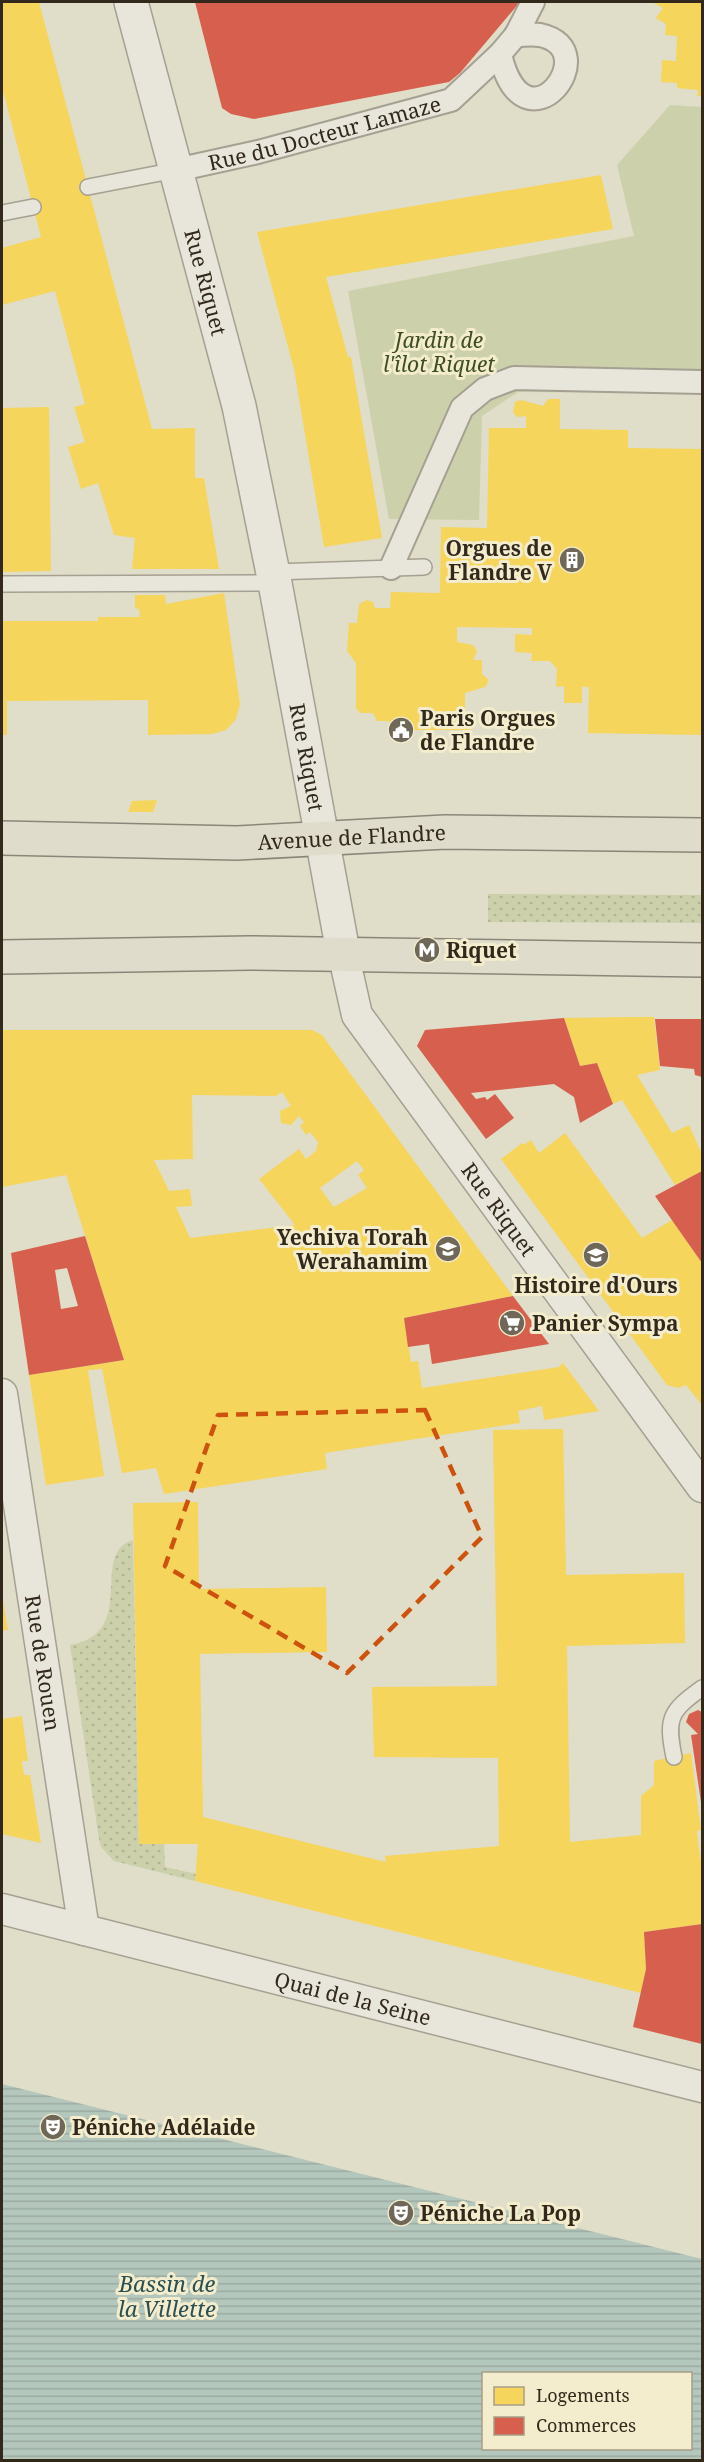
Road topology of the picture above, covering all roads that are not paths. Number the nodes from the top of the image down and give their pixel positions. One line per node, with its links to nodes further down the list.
1 (131, 2): 5 (street, Rue Riquet)
2 (533, 2): 3 (street, Rue du Docteur Lamaze)
3 (516, 35): 4 (street, Rue du Docteur Lamaze); 4 (street)
4 (500, 54): 5 (street, Rue du Docteur Lamaze)
5 (176, 170): 6 (lane); 12 (street, Rue Riquet)
6 (88, 187)
7 (33, 207): 8 (lane)
8 (2, 213)
9 (702, 382): 11 (street)
10 (424, 567): 11 (lane)
11 (391, 568): 12 (lane)
12 (274, 578): 13 (lane); 15 (street, Rue Riquet)
13 (2, 584)
14 (702, 835): 15 (main road, Avenue de Flandre)
15 (323, 837): 16 (main road, Avenue de Flandre); 18 (street, Rue Riquet)
16 (2, 838)
17 (2, 957): 18 (main road)
18 (344, 957): 19 (main road); 21 (street, Rue Riquet)
19 (702, 960)
20 (2, 1394): 25 (street, Rue de Rouen)
21 (702, 1487)
22 (702, 1688): 23 (lane)
23 (674, 1757)
24 (2, 1909): 25 (street, Quai de la Seine)
25 (84, 1930): 26 (street, Quai de la Seine)
26 (702, 2088)

